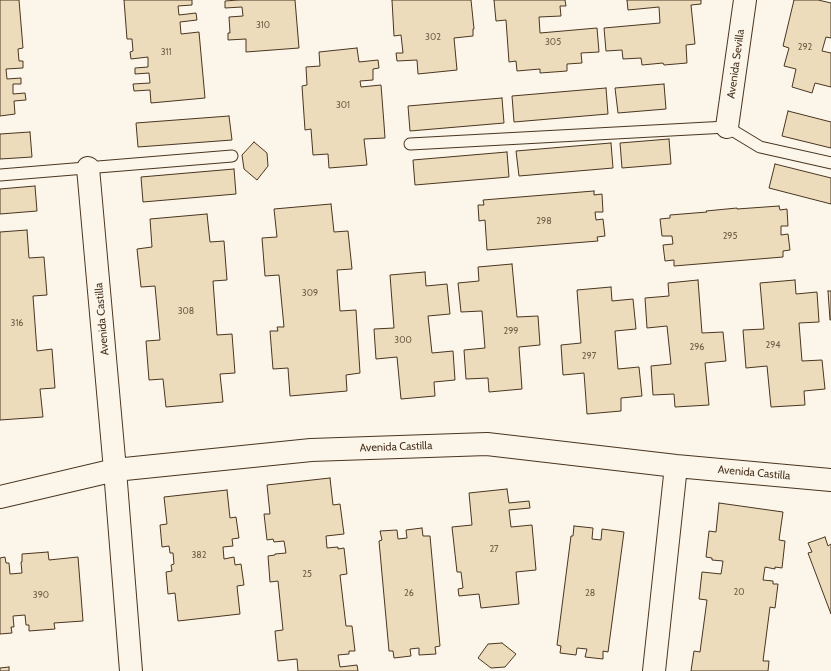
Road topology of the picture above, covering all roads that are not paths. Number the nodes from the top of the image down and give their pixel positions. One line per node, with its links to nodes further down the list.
1 (745, 0): 2 (street, Avenida Sevilla)
2 (726, 127): 3 (lane); 5 (lane)
3 (410, 144)
4 (232, 156): 6 (lane)
5 (831, 164)
6 (88, 168): 7 (lane); 9 (street, Avenida Castilla)
7 (0, 175)
8 (676, 466): 9 (street, Avenida Castilla); 10 (street, Avenida Castilla); 13 (street)
9 (115, 470): 11 (street, Avenida Castilla); 12 (street, Avenida Castilla)
10 (831, 480)
11 (0, 497)
12 (130, 671)
13 (654, 671)

